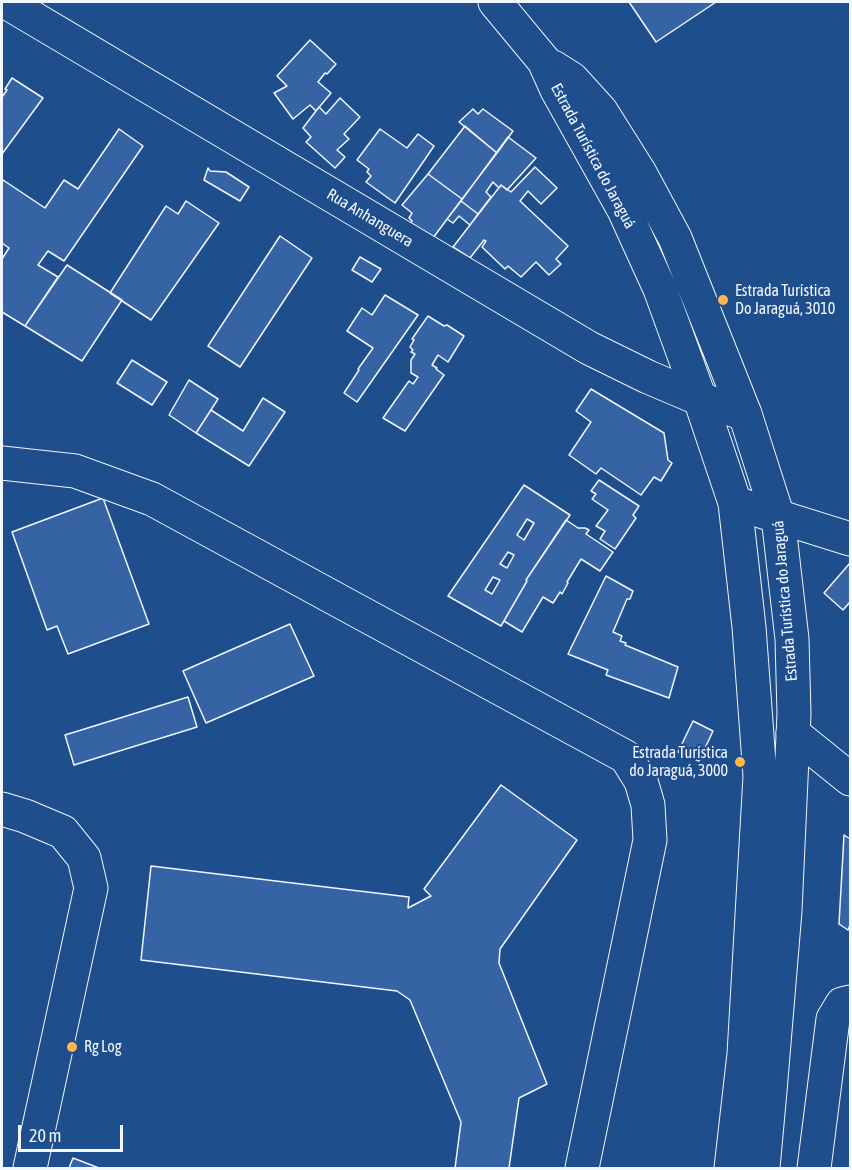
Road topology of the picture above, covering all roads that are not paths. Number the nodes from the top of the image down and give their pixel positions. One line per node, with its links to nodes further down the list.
1 (6, 2): 4 (main road, Rua Anhanguera)
2 (495, 2): 3 (main road, Estrada Turística do Jaraguá)
3 (544, 61): 4 (main road, Estrada Turística do Jaraguá); 5 (main road, Estrada Turística do Jaraguá)
4 (700, 399): 5 (main road, Rua Anhanguera); 7 (main road, Estrada Turística do Jaraguá)
5 (745, 414): 8 (main road, Estrada Turística do Jaraguá)
6 (2, 463): 15 (main road)
7 (735, 504): 8 (main road); 16 (main road, Estrada Turística do Jaraguá)
8 (778, 517): 9 (main road); 10 (main road, Estrada Turística do Jaraguá)
9 (850, 539)
10 (794, 733): 11 (main road); 17 (main road, Estrada Turística do Jaraguá)
11 (850, 779)
12 (2, 809): 14 (main road)
13 (850, 1002): 18 (main road)
14 (30, 1168)
15 (582, 1168)
16 (731, 1168)
17 (763, 1168)
18 (814, 1168)

